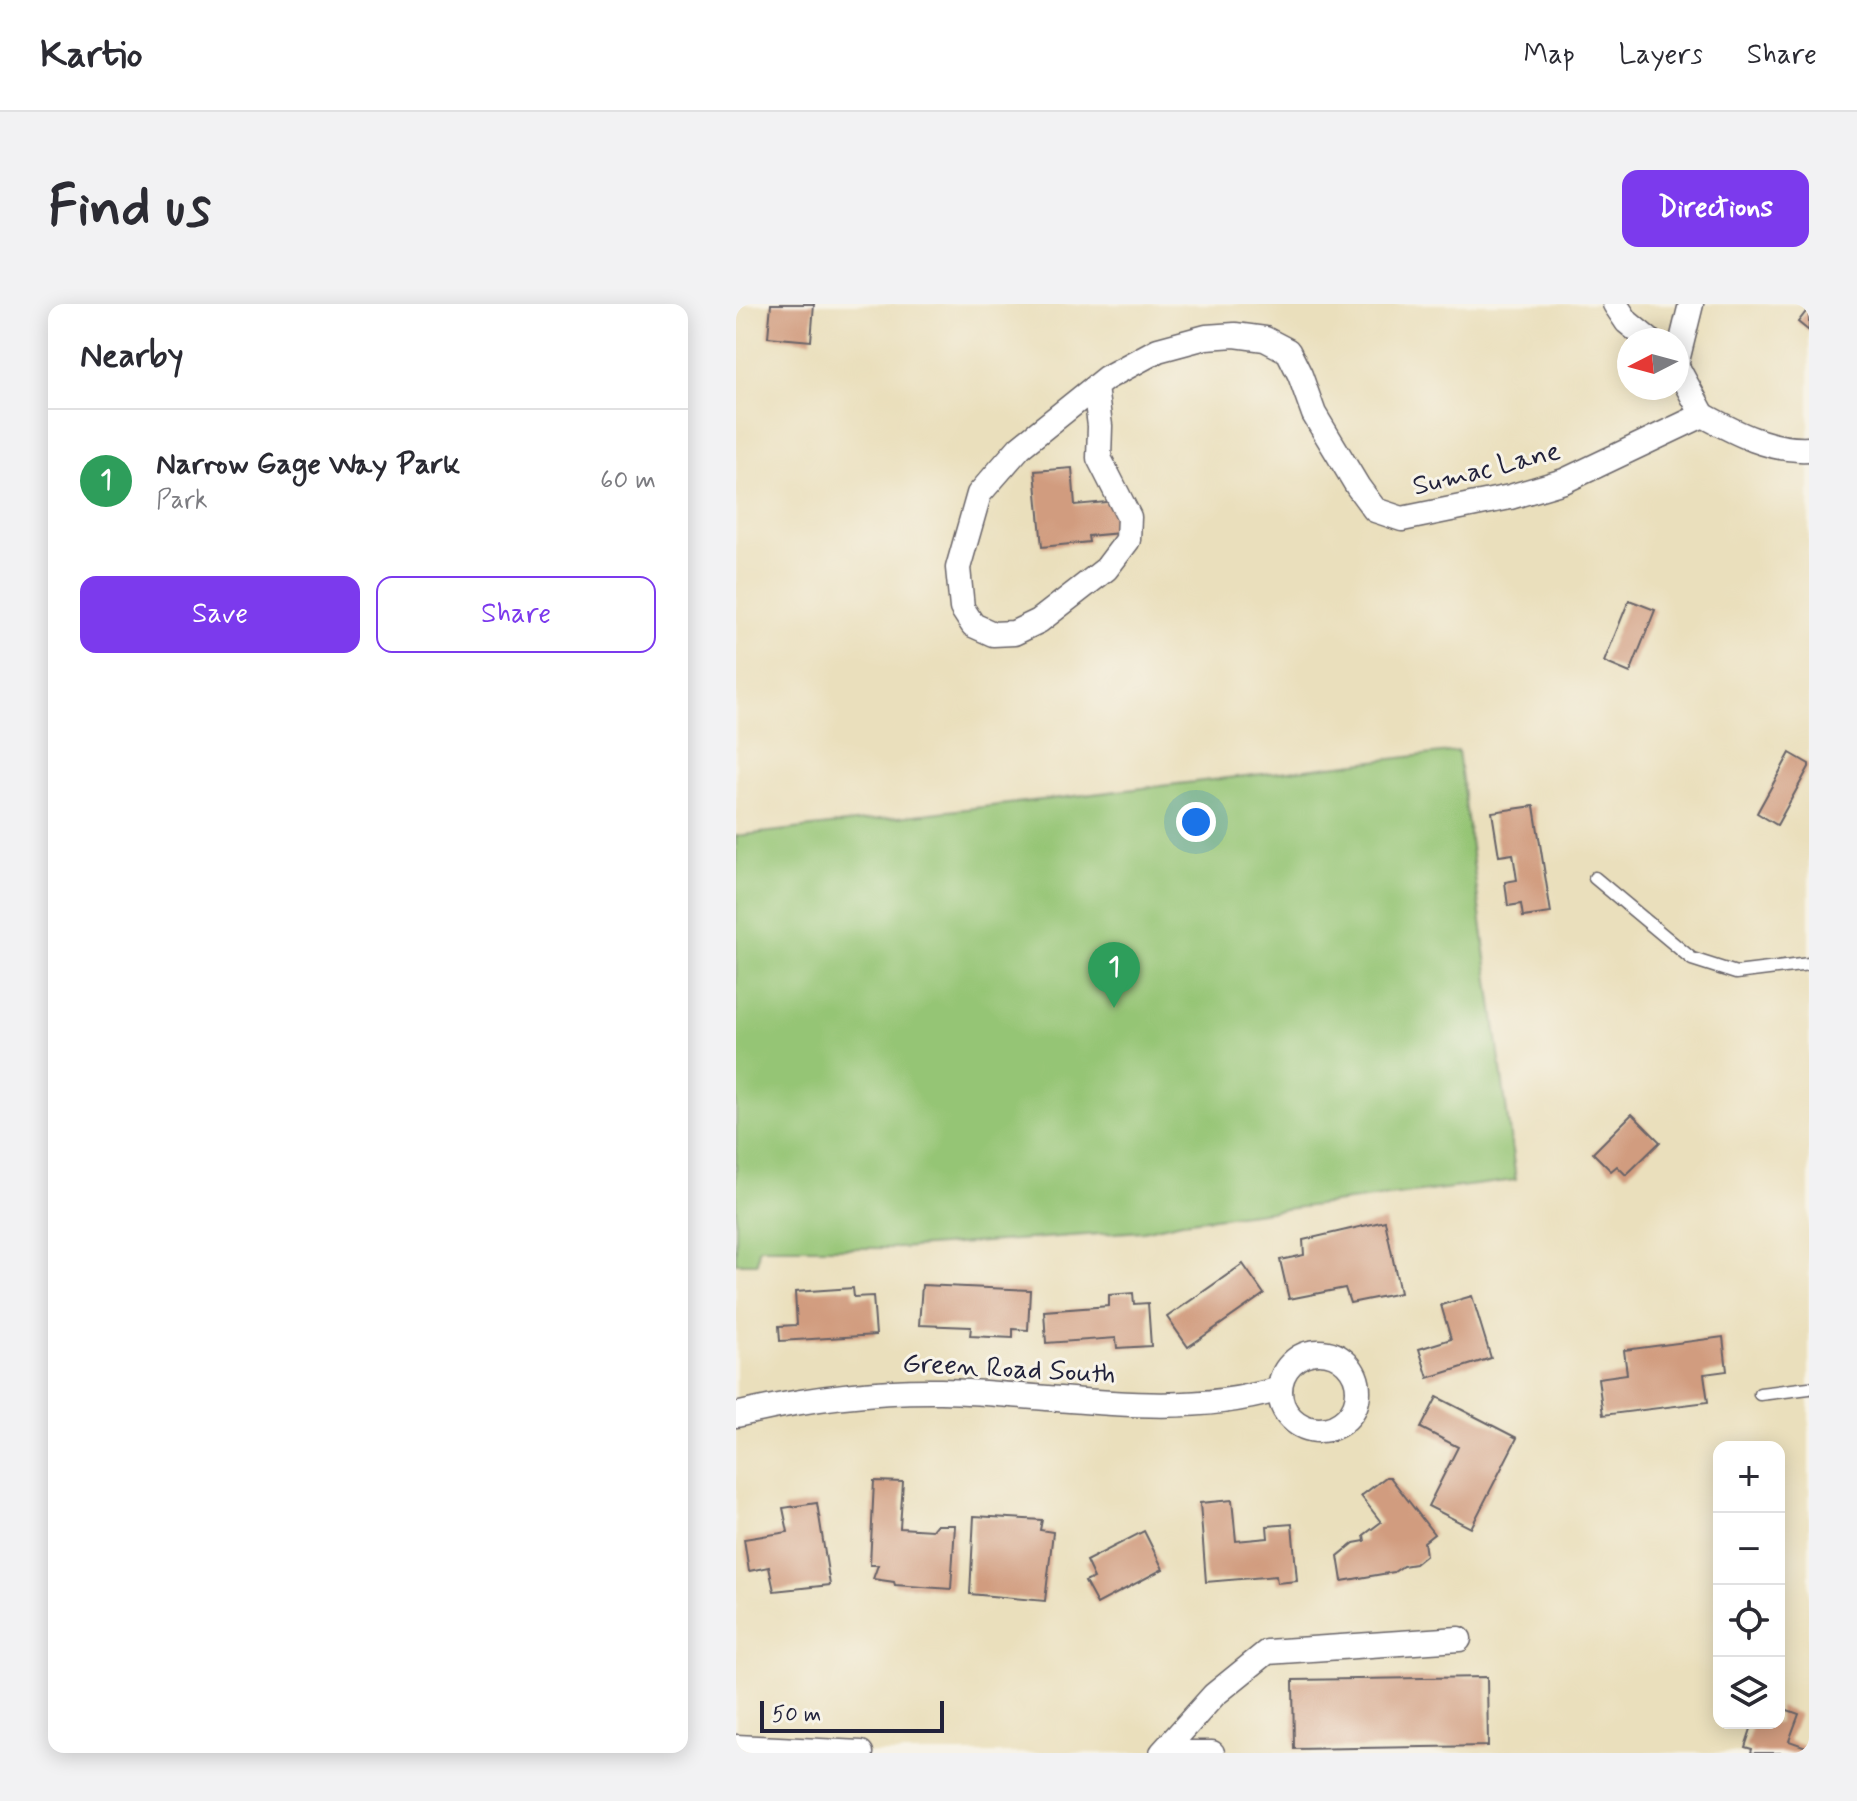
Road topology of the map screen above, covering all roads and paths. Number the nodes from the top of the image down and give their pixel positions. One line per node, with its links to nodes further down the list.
1 (1615, 304): 3 (street)
2 (1691, 304): 4 (street)
3 (1634, 328)
4 (1685, 328)
5 (1095, 387): 5 (street, Sumac Lane); 7 (street, Sumac Lane)
6 (1689, 388): 7 (street)
7 (1703, 415): 8 (street)
8 (1809, 449)
9 (1595, 878): 10 (lane)
10 (1809, 964)
11 (1809, 1388): 13 (lane)
12 (1280, 1389): 14 (street, Green Road South)
13 (1760, 1394)
14 (736, 1415)
15 (1459, 1639): 18 (street)
16 (736, 1747): 17 (street)
17 (861, 1753)
18 (1162, 1753)
19 (1178, 1753): 20 (street)
20 (1212, 1753)

